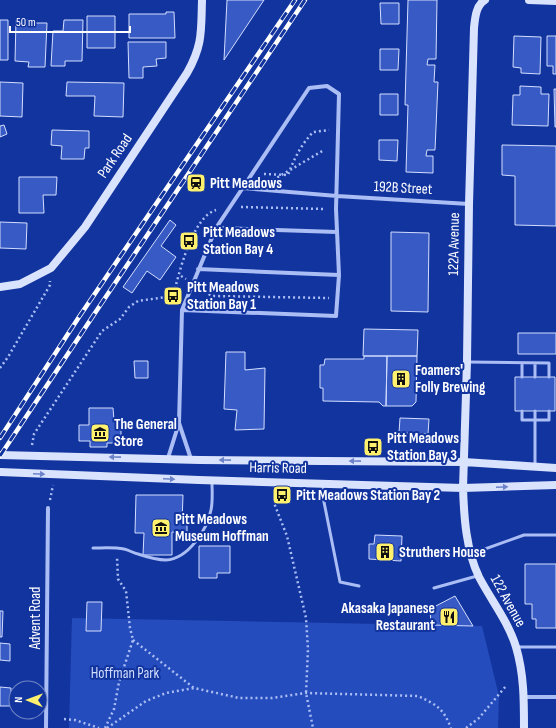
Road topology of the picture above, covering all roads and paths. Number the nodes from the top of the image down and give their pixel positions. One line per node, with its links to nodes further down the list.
1 (202, 0): 13 (street, Park Road)
2 (529, 0): 4 (street)
3 (484, 1): 9 (street, 122A Avenue)
4 (556, 1)
5 (338, 131): 6 (path); 6 (street); 8 (street)
6 (253, 174): 7 (street)
7 (243, 188): 8 (street, 192B Street); 11 (street)
8 (337, 196): 9 (street, 192B Street); 12 (street)
9 (469, 204): 20 (street, 122A Avenue)
10 (218, 210): 33 (path)
11 (216, 228): 12 (street); 14 (street)
12 (337, 232): 15 (street)
13 (51, 268): 16 (street, Park Road); 23 (path)
14 (198, 269): 15 (street); 19 (street)
15 (339, 275): 18 (street)
16 (0, 287)
17 (212, 296): 18 (path)
18 (337, 298): 19 (street)
19 (182, 310): 31 (street)
20 (467, 362): 21 (lane); 36 (street, 122A Avenue)
21 (522, 363): 22 (lane); 24 (lane)
22 (535, 363): 25 (lane); 26 (lane)
23 (0, 368)
24 (522, 377)
25 (535, 377)
26 (549, 377)
27 (549, 410): 30 (lane)
28 (522, 411): 30 (lane)
29 (535, 411): 30 (lane)
30 (535, 420): 37 (lane)
31 (179, 423): 34 (street); 35 (street)
32 (0, 454): 33 (street, Harris Road)
33 (30, 455): 34 (street, Harris Road, one-way to 33)
34 (168, 458): 35 (street, Harris Road)
35 (191, 459): 36 (street, Harris Road, one-way to 35)
36 (464, 462): 37 (street, Harris Road); 44 (street, 122A Avenue)
37 (535, 468): 38 (street, Harris Road)
38 (556, 468)
39 (0, 472): 40 (street, Harris Road, one-way to 40)
40 (55, 475): 41 (street, Harris Road, one-way to 41); 46 (path)
41 (212, 480): 42 (street, Harris Road); 49 (lane)
42 (323, 483): 44 (street, Harris Road); 52 (lane)
43 (556, 485): 44 (street, Harris Road, one-way to 43)
44 (463, 488): 50 (street, 122 Avenue)
45 (275, 495): 59 (path)
46 (48, 508): 63 (street, Advent Road)
47 (556, 535): 50 (lane)
48 (93, 548): 49 (lane)
49 (117, 548): 54 (path)
50 (471, 554): 51 (street, 122 Avenue)
51 (478, 576): 53 (lane); 55 (street, 122 Avenue)
52 (358, 586)
53 (434, 588)
54 (133, 640): 58 (path); 65 (path)
55 (516, 647): 56 (lane); 60 (street, 122 Avenue)
56 (556, 647)
57 (506, 686): 68 (path)
58 (194, 688): 59 (path); 65 (path)
59 (306, 693): 66 (path); 67 (path)
60 (524, 697): 61 (street); 69 (street, 122 Avenue)
61 (556, 697)
62 (64, 719): 64 (path)
63 (46, 728)
64 (99, 728)
65 (106, 728)
66 (313, 728)
67 (451, 728)
68 (466, 728)
69 (524, 728)

